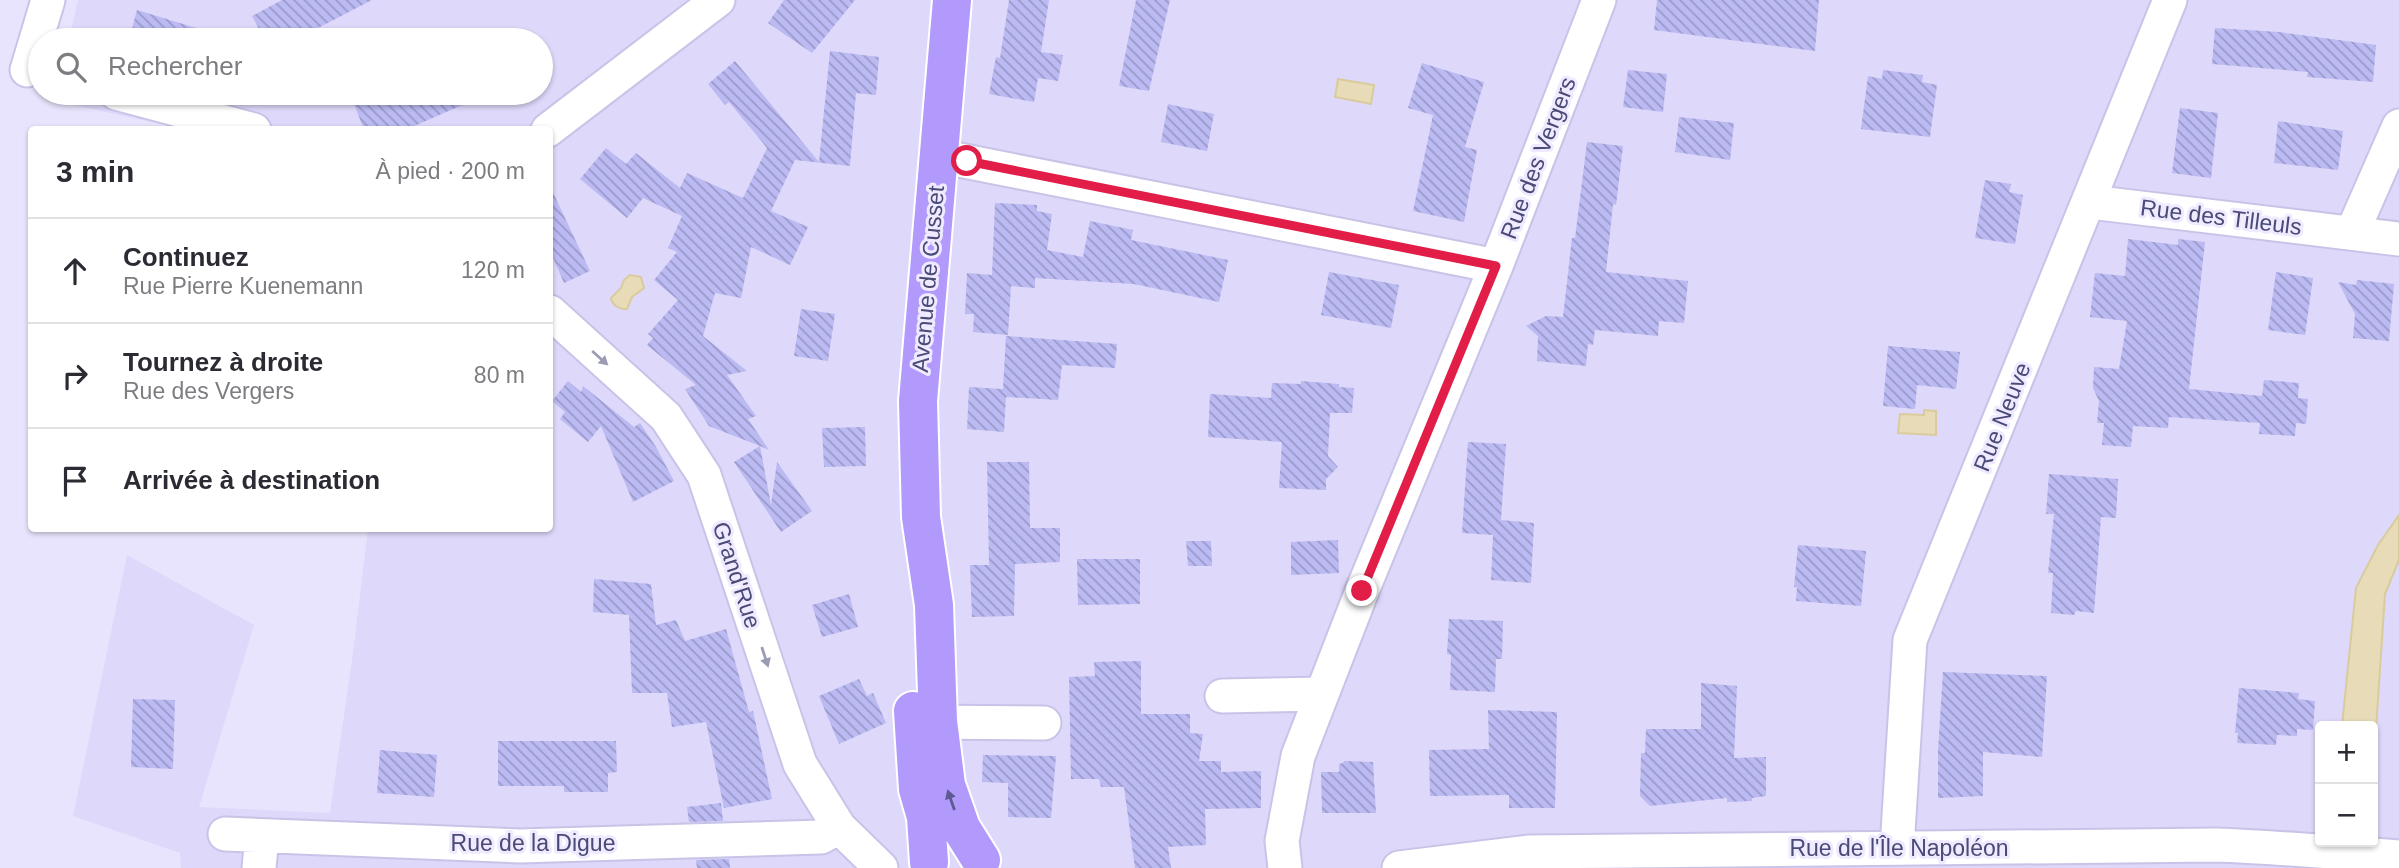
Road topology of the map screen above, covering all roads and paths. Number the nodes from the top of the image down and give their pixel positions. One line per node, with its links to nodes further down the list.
1 (48, 0): 6 (street)
2 (718, 0): 9 (street)
3 (952, 0): 11 (main road, Avenue de Cusset)
4 (1599, 0): 15 (street, Rue des Vergers)
5 (2170, 0): 12 (street, Rue Neuve)
6 (38, 28)
7 (163, 105): 8 (street)
8 (244, 126)
9 (553, 126)
10 (2399, 126): 13 (street)
11 (939, 156): 15 (street); 19 (main road, Avenue de Cusset)
12 (2090, 202): 13 (street, Rue des Tilleuls); 23 (street, Rue Neuve)
13 (2353, 233): 14 (street, Rue des Tilleuls)
14 (2399, 239)
15 (1496, 266): 17 (street, Rue des Vergers)
16 (553, 315): 21 (street, Grand'Rue, one-way to 21)
17 (1322, 694): 18 (street); 32 (street, Rue des Vergers)
18 (1222, 696)
19 (926, 722): 20 (street); 29 (main road, Avenue de Cusset, one-way to 19); 30 (main road, Avenue de Cusset)
20 (1044, 723)
21 (839, 827): 25 (street, Rue de la Digue); 31 (street, Grand'Rue)
22 (225, 834): 24 (street, Rue de la Digue)
23 (1897, 848): 26 (street, Rue de l'Île Napoléon); 28 (street, Rue de l'Île Napoléon)
24 (261, 852): 25 (street, Rue de la Digue)
25 (421, 855)
26 (2215, 857): 27 (street, Rue de l'Île Napoléon)
27 (2394, 857)
28 (1530, 860): 33 (street, Rue de l'Île Napoléon)
29 (987, 864): 30 (main road)
30 (926, 865)
31 (881, 868)
32 (1285, 868)
33 (1399, 868)

